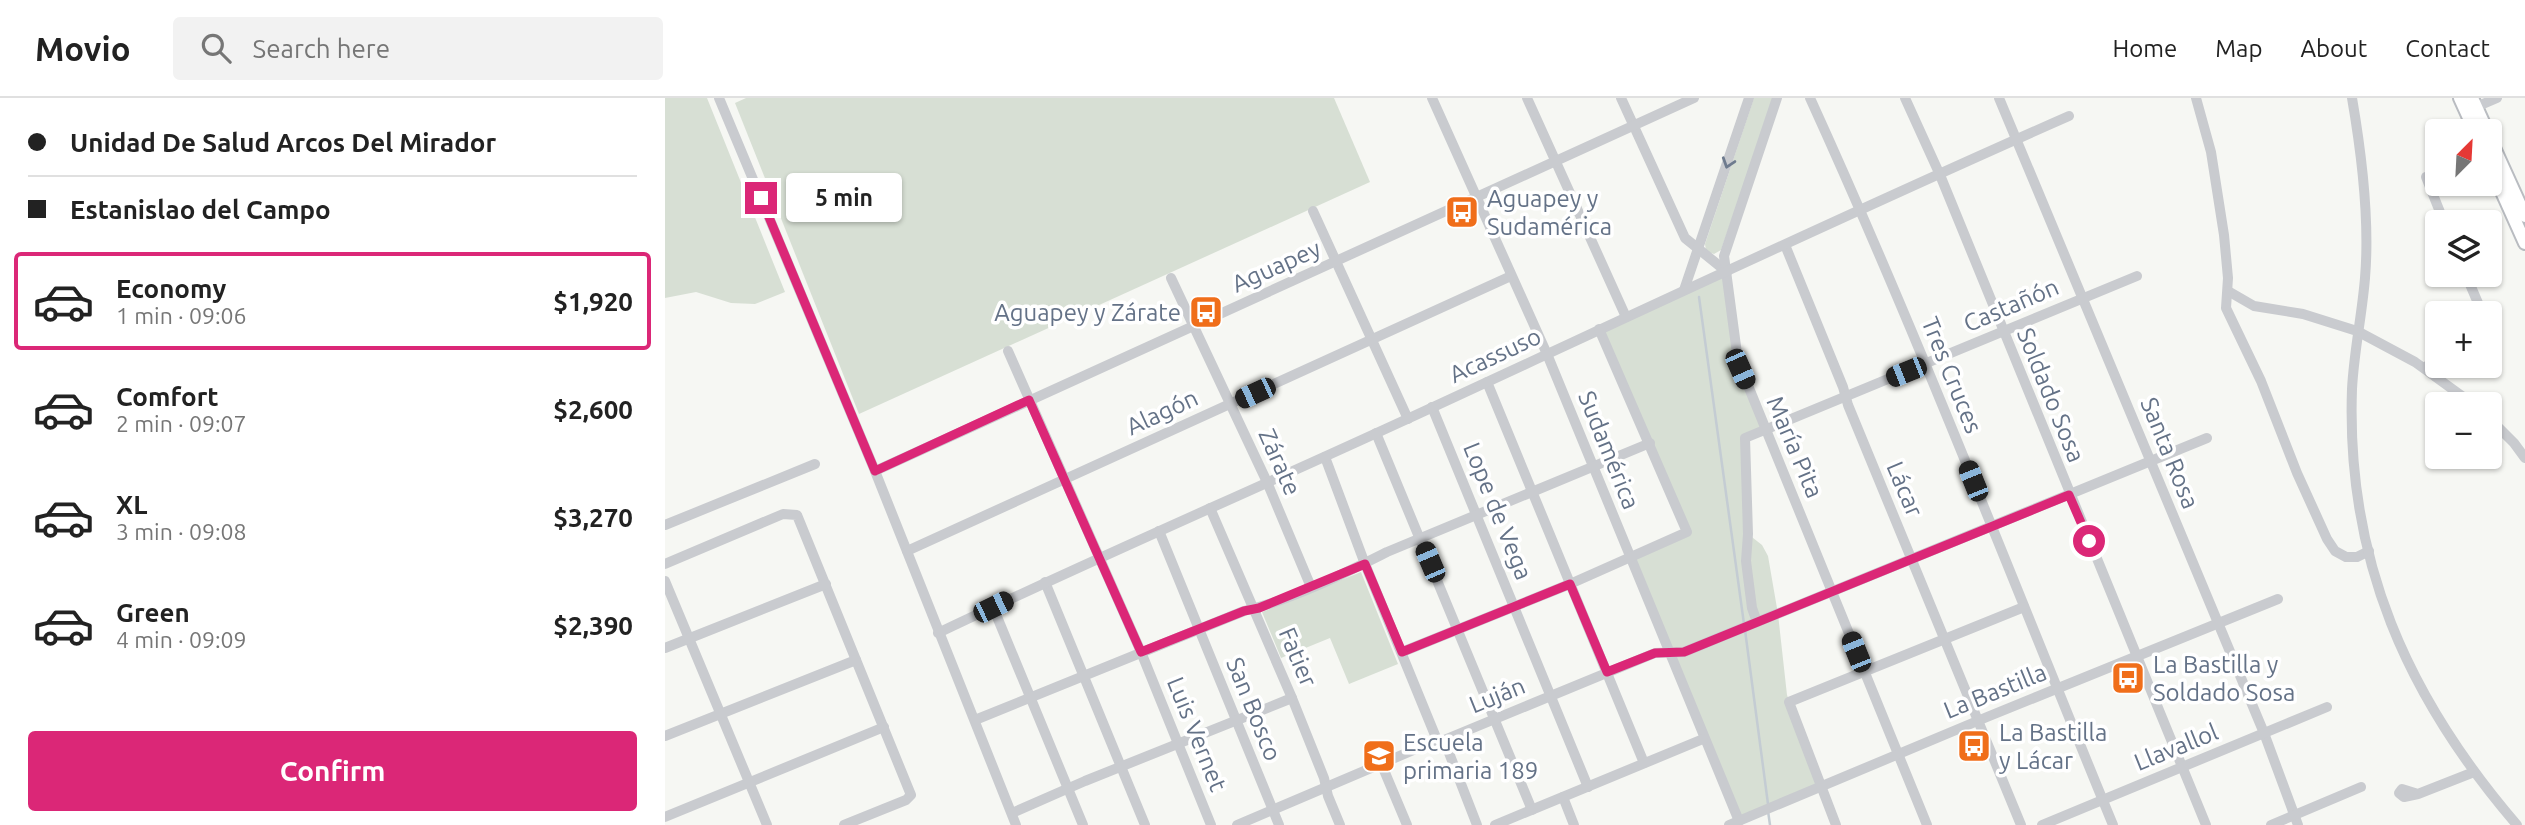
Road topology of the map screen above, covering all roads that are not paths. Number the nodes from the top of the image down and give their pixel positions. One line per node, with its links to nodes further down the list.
1 (719, 98): 66 (street)
2 (1432, 98): 23 (street, Sudamérica)
3 (1528, 98): 19 (street)
4 (1622, 98): 17 (street)
5 (1694, 98): 17 (street, Aguapey)
6 (1749, 98): 29 (street, one-way to 29)
7 (1777, 98): 31 (street, María Pita)
8 (1810, 98): 24 (street, Tres Cruces)
9 (1905, 98): 21 (street, Soldado Sosa)
10 (1999, 98): 18 (street, Santa Rosa)
11 (2196, 98): 36 (street)
12 (2352, 98): 42 (street)
13 (2461, 98): 15 (main road)
14 (2497, 98): 15 (street)
15 (2471, 105)
16 (2069, 116): 18 (street, Acassuso)
17 (1634, 126): 19 (street, Aguapey); 29 (street)
18 (2018, 139): 21 (street, Acassuso); 37 (street, Santa Rosa)
19 (1557, 161): 23 (street, Aguapey); 38 (street)
20 (2503, 168): 26 (main road)
21 (1940, 175): 24 (street, Acassuso); 41 (street, Soldado Sosa)
22 (2503, 194): 27 (main road)
23 (1477, 198): 30 (street, Aguapey); 33 (street, Sudamérica)
24 (1861, 209): 28 (street, Acassuso); 46 (street, Tres Cruces)
25 (1313, 211): 30 (street)
26 (2525, 216)
27 (2525, 243)
28 (1785, 245): 31 (street, Acassuso); 51 (street, Lácar)
29 (1699, 251): 31 (street); 35 (street)
30 (1336, 262): 39 (street, Aguapey); 43 (street)
31 (1727, 272): 35 (street, Acassuso); 56 (street, María Pita)
32 (2137, 275): 37 (street, Castañón)
33 (1511, 276): 43 (street, Alagón); 45 (street, Sudamérica)
34 (1171, 278): 39 (street, Zárate)
35 (1684, 290): 38 (street, Acassuso)
36 (2228, 291): 42 (street); 78 (street)
37 (2084, 297): 41 (street, Castañón); 63 (street, Santa Rosa)
38 (1626, 317): 40 (street, Acassuso)
39 (1194, 325): 52 (street, Aguapey); 53 (street, Zárate)
40 (1599, 329): 45 (street, Acassuso); 60 (street)
41 (2003, 331): 46 (street, Castañón); 70 (street, Soldado Sosa)
42 (2357, 331): 47 (street); 78 (street)
43 (1372, 339): 53 (street, Alagón); 55 (street)
44 (1008, 351): 52 (street, Luis Vernet)
45 (1547, 354): 49 (street, Acassuso); 65 (street, Sudamérica)
46 (1926, 364): 51 (street, Castañón); 74 (street, Tres Cruces)
47 (2425, 368)
48 (2438, 378): 50 (street)
49 (1487, 382): 54 (street, Acassuso); 69 (street)
50 (2457, 392)
51 (1845, 397): 56 (street, Castañón); 81 (street, Lácar)
52 (1029, 400): 66 (street, Aguapey); 67 (street, Luis Vernet)
53 (1231, 404): 67 (street, Alagón); 68 (street, Zárate)
54 (1433, 407): 55 (street, Acassuso); 72 (street, Lope de Vega)
55 (1408, 419): 58 (street, Acassuso)
56 (1766, 430): 89 (street, María Pita); 95 (street, Castañón)
57 (2502, 431): 62 (street)
58 (1376, 433): 61 (street, Acassuso); 76 (street)
59 (2207, 438): 63 (street)
60 (1650, 443): 65 (street); 79 (street)
61 (1325, 457): 68 (street, Acassuso); 83 (street)
62 (2525, 458)
63 (2150, 462): 70 (street); 96 (street, Santa Rosa)
64 (815, 464): 73 (street)
65 (1593, 465): 69 (street); 79 (street, Sudamérica)
66 (875, 471): 77 (street)
67 (1065, 480): 77 (street, Alagón); 80 (street, Luis Vernet)
68 (1267, 482): 71 (street, Acassuso); 88 (street, Zárate)
69 (1532, 492): 72 (street); 87 (street)
70 (2069, 495): 74 (street); 106 (street, Soldado Sosa)
71 (1210, 508): 75 (street, Acassuso); 94 (street, Fatier)
72 (1476, 515): 76 (street); 91 (street, Lope de Vega)
73 (665, 525)
74 (1991, 528): 81 (street); 93 (street, Tres Cruces)
75 (1159, 531): 80 (street, Acassuso); 97 (street, San Bosco)
76 (1420, 539): 83 (street); 98 (street)
77 (907, 551): 99 (street)
78 (2369, 551): 132 (street)
79 (1630, 557): 87 (street); 105 (street, Sudamérica)
80 (1100, 558): 85 (street, Acassuso); 103 (street, Luis Vernet)
81 (1912, 559): 89 (street); 101 (street, Lácar)
82 (665, 564): 86 (street)
83 (1365, 564): 88 (street); 104 (street)
84 (665, 581): 100 (street)
85 (1045, 582): 92 (street, Acassuso); 110 (street)
86 (826, 583): 100 (street); 107 (street)
87 (1570, 584): 91 (street); 108 (street)
88 (1311, 587): 94 (street)
89 (1832, 592): 95 (street); 109 (street, María Pita)
90 (2278, 599): 96 (street, La Bastilla)
91 (1514, 606): 98 (street); 112 (street, Lope de Vega)
92 (993, 607): 99 (street, Acassuso); 113 (street)
93 (2024, 607): 101 (street); 111 (street, Tres Cruces)
94 (1253, 609): 97 (street); 114 (street, Fatier)
95 (1754, 624): 105 (street, Luján)
96 (2217, 624): 106 (street, La Bastilla); 122 (street, Santa Rosa)
97 (1200, 629): 103 (street); 119 (street, San Bosco)
98 (1458, 629): 104 (street); 117 (street)
99 (938, 633): 118 (street)
100 (689, 639): 102 (street); 116 (street)
101 (1944, 640): 109 (street); 120 (street, Lácar)
102 (665, 648)
103 (1141, 652): 110 (street); 126 (street, Luis Vernet)
104 (1402, 652): 125 (street)
105 (1669, 653): 108 (street, Luján); 124 (street, Sudamérica)
106 (2137, 657): 111 (street, La Bastilla); 130 (street, Soldado Sosa)
107 (856, 660): 116 (street); 121 (street)
108 (1607, 672): 112 (street, Luján); 129 (street)
109 (1864, 672): 127 (street, María Pita); 135 (street)
110 (1083, 677): 113 (street); 131 (street)
111 (2057, 688): 120 (street, La Bastilla); 141 (street, Tres Cruces)
112 (1551, 696): 117 (street, Luján); 134 (street, Lope de Vega)
113 (1031, 698): 118 (street); 137 (street)
114 (1292, 698): 119 (street); 138 (street, Fatier)
115 (2327, 708): 122 (street, Llavallol)
116 (720, 713): 123 (street); 133 (street)
117 (1494, 719): 125 (street, Luján); 143 (street)
118 (975, 720): 145 (street)
119 (1235, 720): 126 (street); 142 (street, San Bosco)
120 (1979, 720): 127 (street, La Bastilla); 162 (street, Lácar)
121 (884, 727): 133 (street); 149 (street)
122 (2264, 733): 130 (street, Llavallol); 146 (street, Santa Rosa)
123 (665, 736)
124 (1703, 739): 129 (street); 147 (street, Sudamérica)
125 (1441, 740): 128 (street, Luján); 157 (street)
126 (1177, 744): 131 (street); 152 (street, Luis Vernet)
127 (1898, 755): 135 (street, La Bastilla); 161 (street, María Pita)
128 (1381, 763): 138 (street, Luján); 156 (street)
129 (1644, 763): 134 (street)
130 (2183, 766): 141 (street, Llavallol); 165 (street, Soldado Sosa)
131 (1121, 767): 137 (street); 151 (street)
132 (2474, 772): 139 (street); 167 (street)
133 (749, 782): 144 (street); 148 (street)
134 (1588, 787): 140 (street)
135 (1821, 787): 147 (street, La Bastilla); 160 (street)
136 (2361, 787): 146 (street)
137 (1067, 788): 145 (street); 150 (street)
138 (1326, 788): 142 (street, Luján); 155 (street, Fatier)
139 (2418, 794)
140 (1563, 797): 143 (street); 159 (street)
141 (2103, 800): 163 (street, Llavallol); 164 (street, Tres Cruces)
142 (1273, 810): 153 (street, Luján); 154 (street, San Bosco)
143 (1532, 810): 158 (street)
144 (665, 817)
145 (1014, 819)
146 (2296, 820): 166 (street)
147 (1734, 823)
148 (767, 825)
149 (844, 825)
150 (1083, 825)
151 (1145, 825)
152 (1211, 825)
153 (1237, 825)
154 (1279, 825)
155 (1340, 825)
156 (1407, 825)
157 (1478, 825)
158 (1495, 825)
159 (1574, 825)
160 (1836, 825)
161 (1927, 825)
162 (2021, 825)
163 (2042, 825)
164 (2113, 825)
165 (2206, 825)
166 (2271, 825)
167 (2517, 825)

